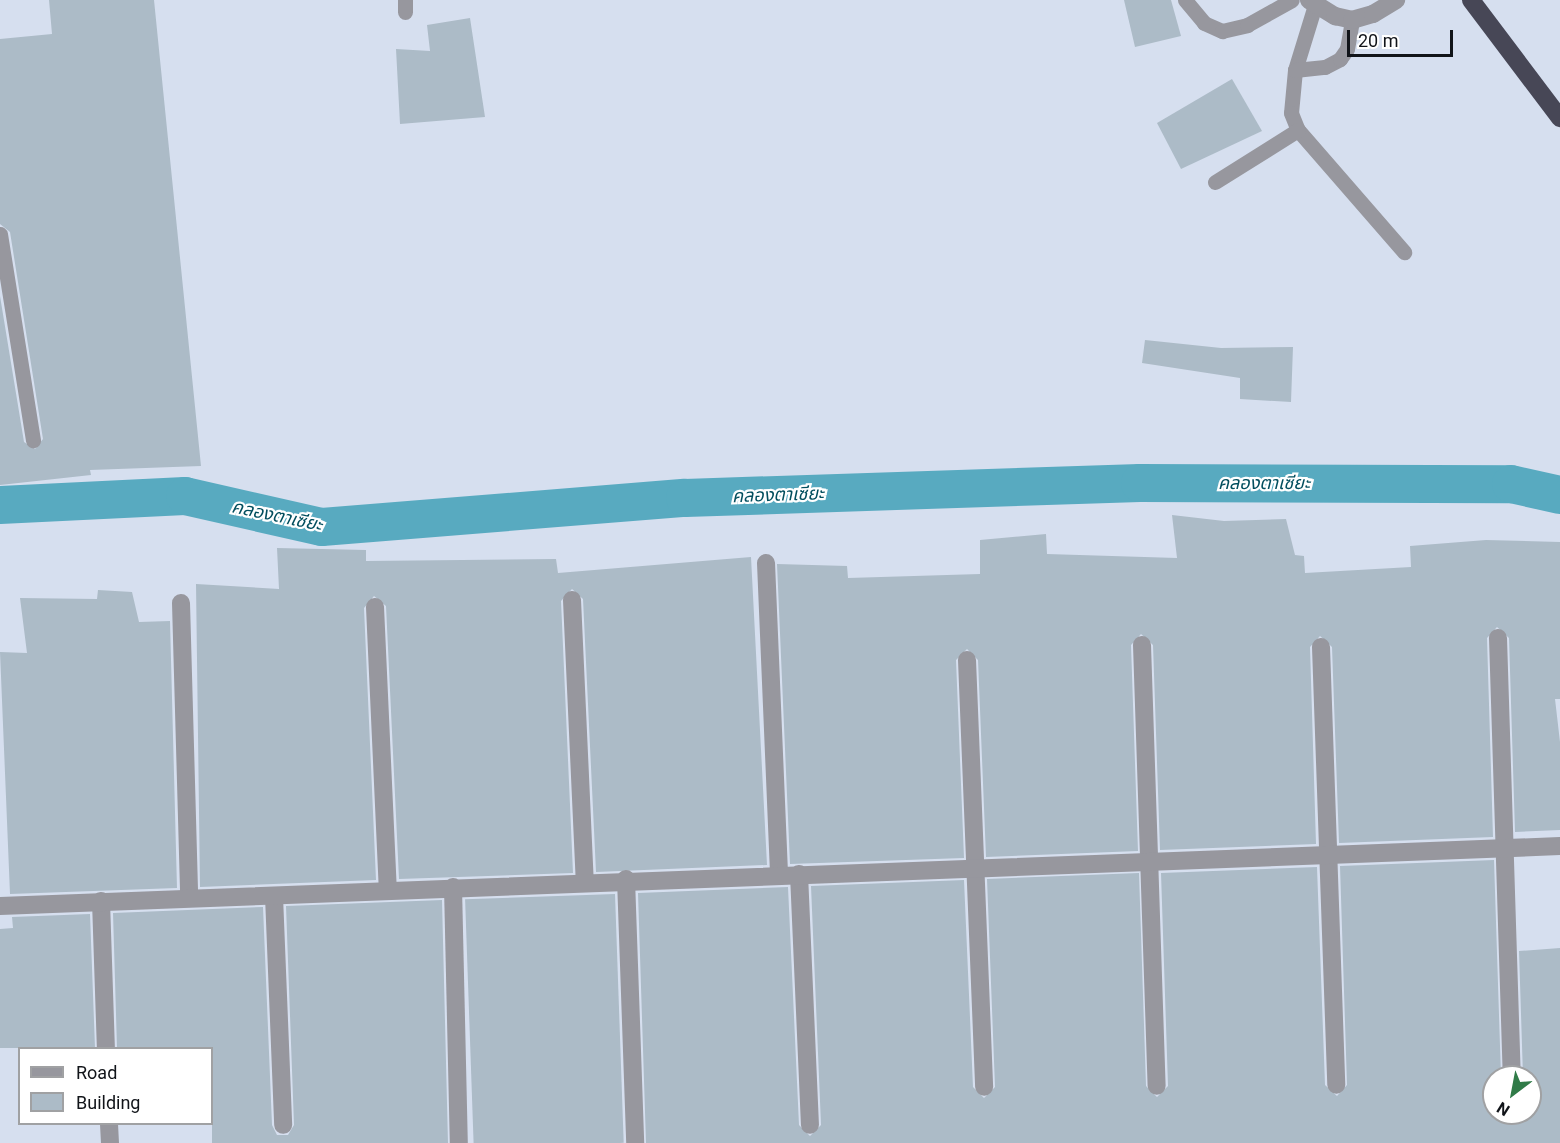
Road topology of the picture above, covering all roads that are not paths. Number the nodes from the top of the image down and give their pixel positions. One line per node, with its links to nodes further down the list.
1 (1185, 0): 2 (lane)
2 (1292, 0)
3 (1396, 0): 6 (street)
4 (1471, 0): 8 (highway)
5 (1312, 2): 6 (street); 7 (lane)
6 (1352, 20): 7 (lane)
7 (1295, 70): 9 (lane)
8 (1560, 118)
9 (1298, 130): 10 (lane); 12 (lane)
10 (1215, 182)
11 (0, 234): 13 (lane)
12 (1404, 252)
13 (33, 440)
14 (766, 563): 28 (street)
15 (572, 600): 30 (street)
16 (181, 603): 34 (street)
17 (375, 607): 32 (street)
18 (1498, 638): 23 (street)
19 (1142, 645): 25 (street)
20 (1321, 647): 24 (street)
21 (967, 660): 26 (street)
22 (1560, 846): 23 (street)
23 (1505, 848): 24 (street); 38 (street)
24 (1328, 853): 25 (street); 39 (street)
25 (1151, 860): 26 (street); 40 (street)
26 (976, 869): 27 (street); 41 (street)
27 (799, 874): 28 (street); 44 (street)
28 (779, 875): 29 (street)
29 (626, 879): 30 (street); 47 (street)
30 (585, 881): 31 (street)
31 (453, 887): 32 (street); 46 (street)
32 (388, 891): 33 (street)
33 (274, 896): 34 (street); 43 (street)
34 (189, 897): 35 (street)
35 (101, 901): 36 (street); 37 (street)
36 (0, 906)
37 (106, 1047)
38 (1512, 1065)
39 (1336, 1085)
40 (1157, 1086)
41 (984, 1087)
42 (109, 1125): 45 (street)
43 (283, 1125)
44 (810, 1125)
45 (110, 1143)
46 (459, 1143)
47 (635, 1143)

